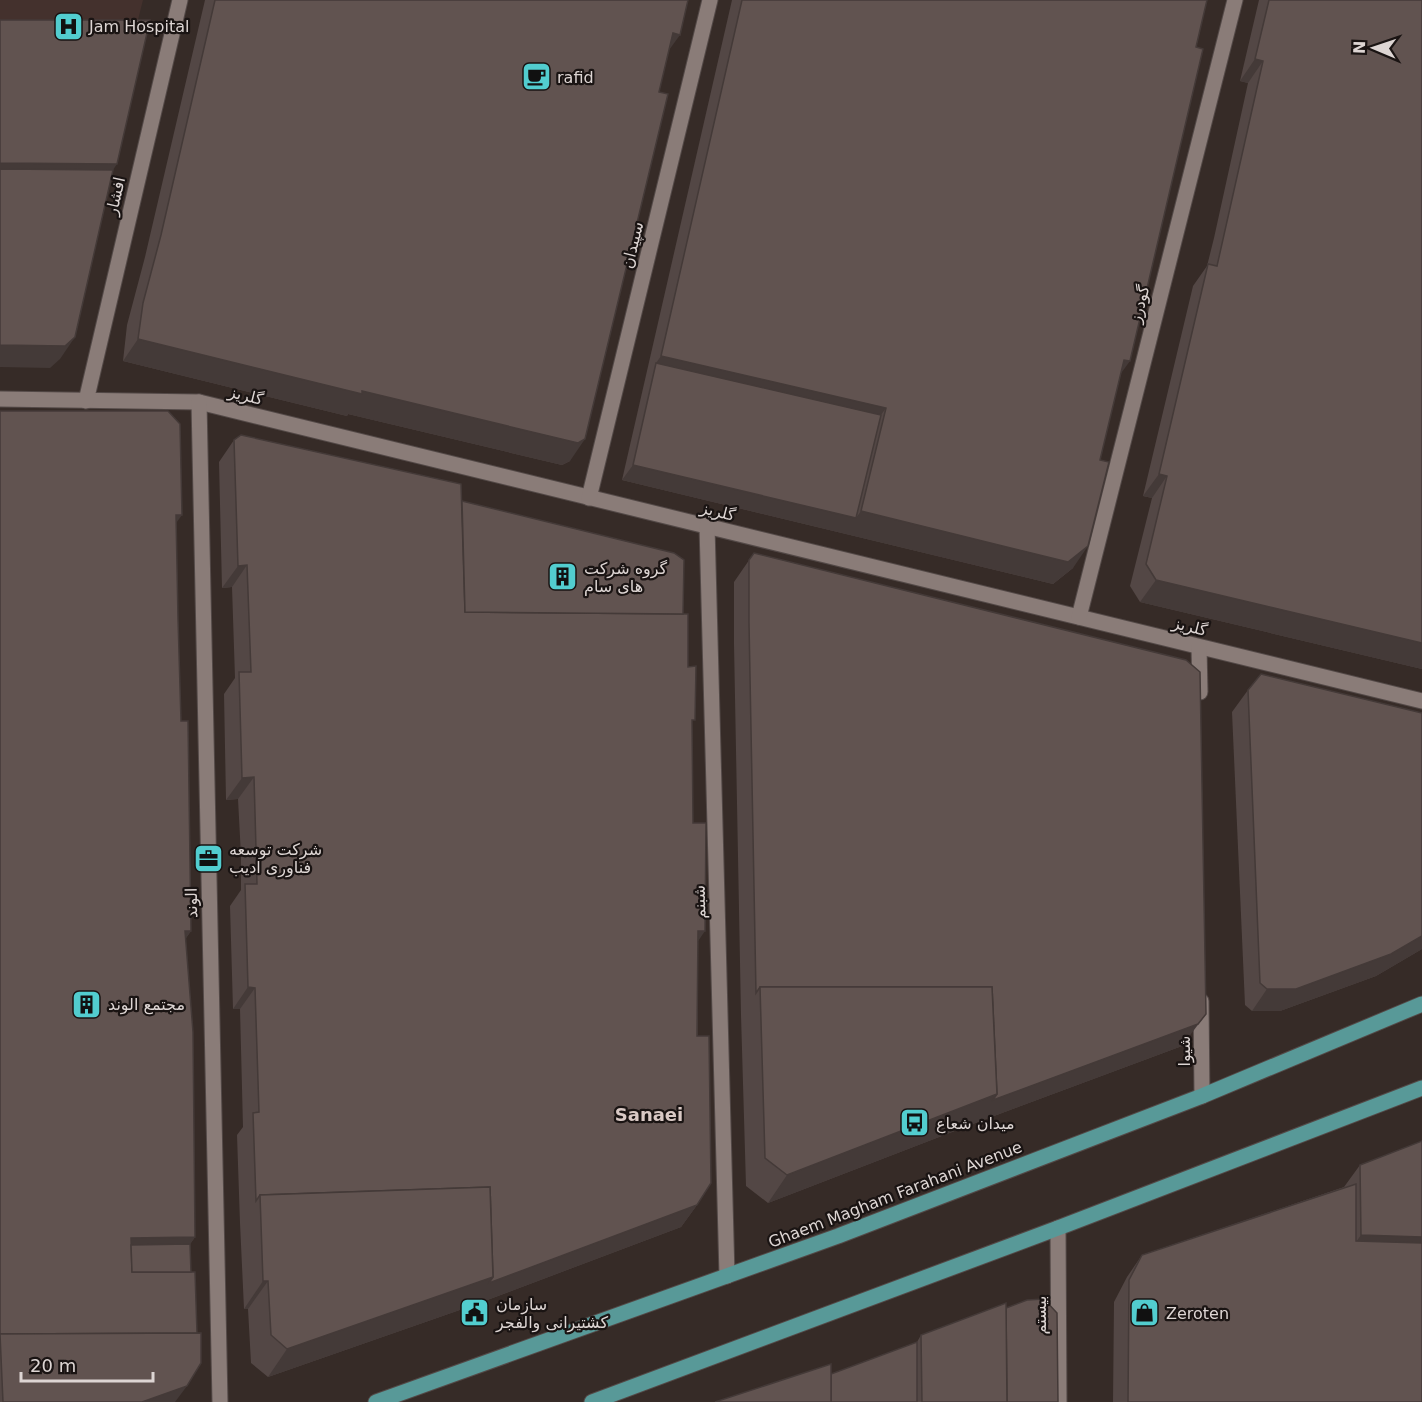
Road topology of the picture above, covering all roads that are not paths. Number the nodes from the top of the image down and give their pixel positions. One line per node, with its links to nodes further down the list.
1 (180, 0): 5 (street, افشار)
2 (710, 0): 7 (street, سپیدان)
3 (1235, 0): 9 (street, گودرز)
4 (0, 399): 5 (street, گلریز)
5 (86, 401): 6 (street, گلریز)
6 (199, 402): 7 (street, گلریز); 19 (street, الوند)
7 (589, 498): 8 (street, گلریز)
8 (707, 526): 9 (street, گلریز); 18 (street, شبنم)
9 (1079, 617): 10 (street, گلریز)
10 (1199, 647): 11 (street, گلریز); 12 (street)
11 (1422, 701)
12 (1200, 706)
13 (1201, 989): 16 (street, شیوا)
14 (1422, 1004): 16 (main road, Ghaem Magham Farahani Avenue)
15 (1422, 1088): 17 (main road)
16 (1202, 1096): 18 (main road, Ghaem Magham Farahani Avenue)
17 (1058, 1228): 21 (main road); 22 (street, بیستم)
18 (727, 1276): 20 (main road, Ghaem Magham Farahani Avenue)
19 (220, 1402)
20 (376, 1402)
21 (592, 1402)
22 (1059, 1402)

